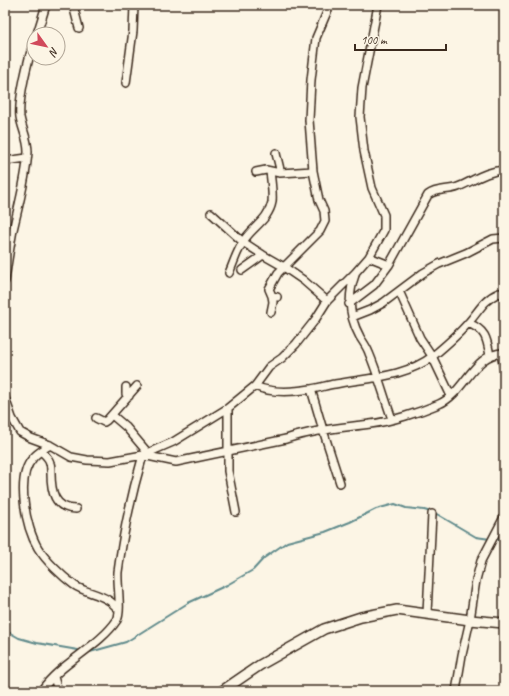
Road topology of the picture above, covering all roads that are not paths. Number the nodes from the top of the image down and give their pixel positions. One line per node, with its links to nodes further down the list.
1 (46, 5): 6 (street)
2 (73, 5): 7 (street)
3 (134, 5): 9 (street)
4 (330, 5): 15 (street)
5 (378, 5): 23 (street)
6 (39, 26)
7 (79, 28)
8 (28, 66): 11 (street)
9 (126, 83)
10 (276, 153): 17 (street)
11 (27, 158): 12 (street); 21 (street)
12 (5, 161)
13 (504, 170): 24 (street)
14 (270, 171): 16 (street); 17 (street); 20 (street)
15 (313, 171): 17 (street); 25 (street)
16 (256, 172)
17 (280, 173)
18 (212, 213): 20 (street)
19 (504, 238): 30 (street)
20 (243, 242): 22 (street); 27 (street)
21 (7, 251): 29 (street)
22 (263, 255): 25 (street); 26 (street)
23 (369, 257): 24 (street); 28 (street)
24 (389, 265): 33 (street)
25 (284, 267): 32 (street); 34 (street)
26 (242, 270)
27 (229, 273)
28 (355, 273): 32 (street); 33 (street)
29 (5, 281)
30 (399, 291): 35 (street); 38 (street)
31 (504, 295): 36 (street)
32 (327, 301): 43 (street)
33 (349, 304): 35 (street)
34 (271, 312)
35 (352, 317): 41 (street)
36 (468, 323): 38 (street); 39 (street)
37 (503, 353): 39 (street); 40 (street)
38 (432, 356): 41 (street); 47 (street)
39 (490, 356): 47 (street)
40 (504, 370)
41 (377, 378): 45 (street); 52 (street)
42 (137, 386): 46 (street)
43 (255, 386): 45 (street); 49 (street)
44 (126, 387): 46 (street)
45 (311, 389): 53 (street)
46 (129, 396): 50 (street)
47 (451, 396): 52 (street)
48 (5, 398): 54 (street)
49 (228, 408): 56 (street); 57 (street)
50 (114, 410): 51 (street); 57 (street)
51 (96, 418)
52 (392, 419): 53 (street)
53 (323, 430): 56 (street); 58 (street)
54 (50, 445): 55 (street); 57 (street)
55 (41, 451): 59 (street); 63 (street)
56 (227, 452): 57 (street); 60 (street)
57 (146, 454): 63 (street)
58 (340, 483)
59 (76, 510)
60 (236, 512)
61 (432, 514): 64 (street)
62 (504, 517): 65 (street)
63 (119, 610): 67 (street)
64 (427, 614): 65 (street); 70 (street)
65 (470, 620): 66 (street); 71 (street)
66 (504, 622)
67 (54, 677): 68 (street); 69 (street)
68 (41, 691)
69 (58, 691)
70 (222, 691)
71 (456, 691)

